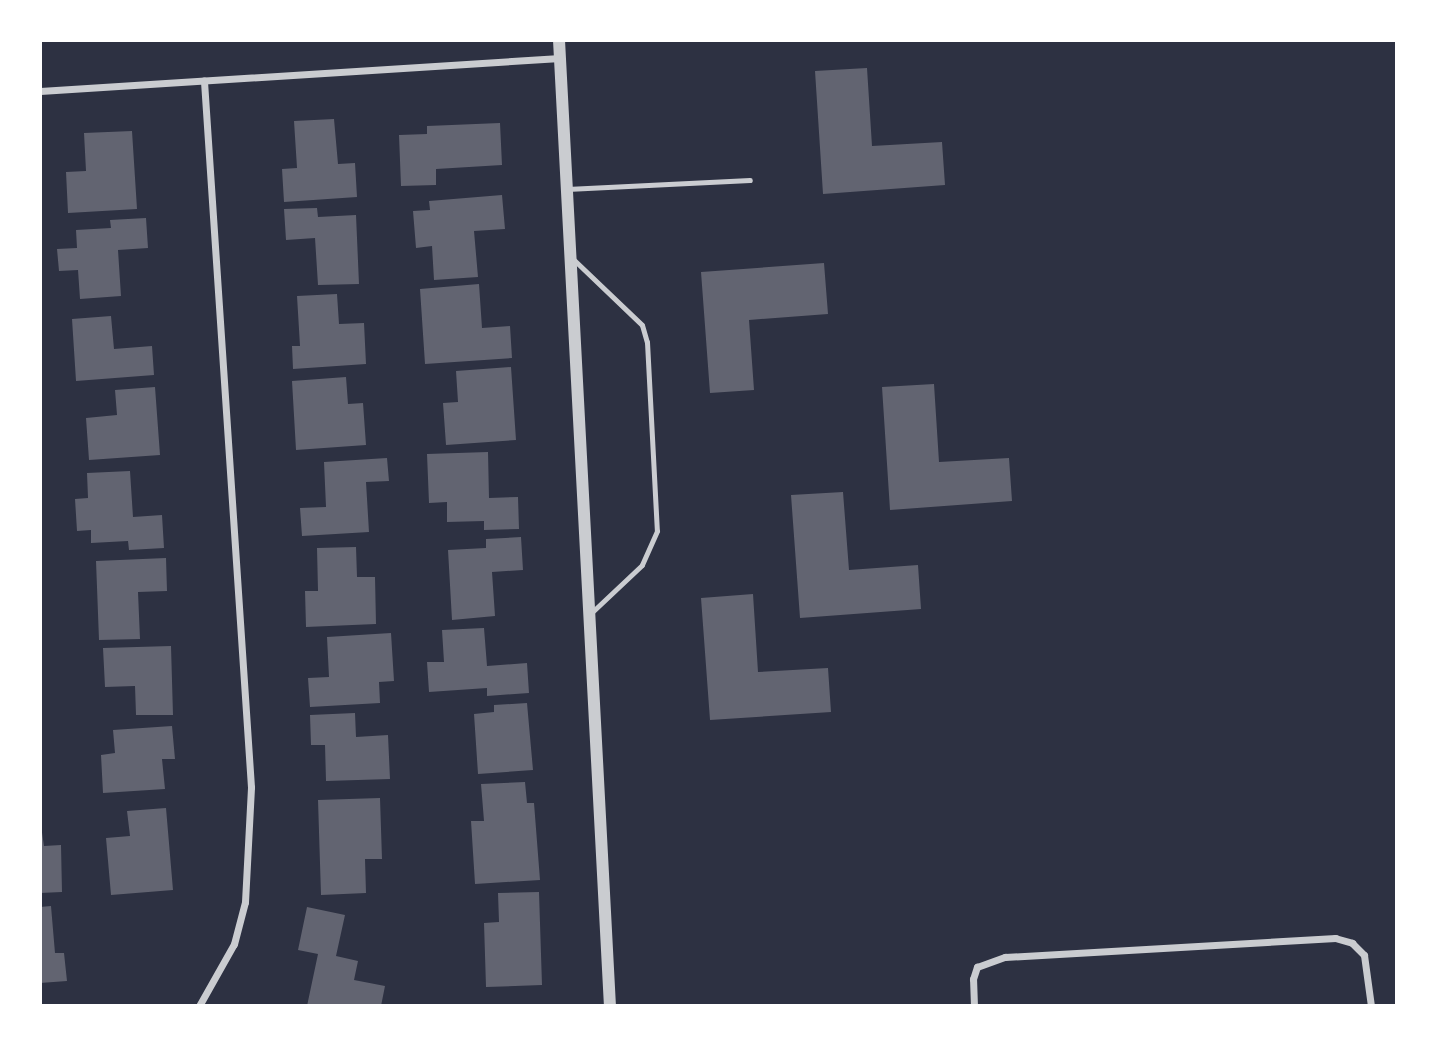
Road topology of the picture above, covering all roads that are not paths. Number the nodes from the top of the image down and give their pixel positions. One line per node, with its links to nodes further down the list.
1 (559, 40): 2 (street)
2 (560, 58): 3 (street); 6 (street)
3 (204, 81): 4 (street); 9 (street)
4 (40, 91)
5 (750, 180): 6 (lane)
6 (567, 189): 7 (street)
7 (570, 257): 8 (street); 8 (lane)
8 (589, 615): 10 (street)
9 (200, 1006)
10 (610, 1006)
11 (975, 1006): 12 (street)
12 (1371, 1006)

